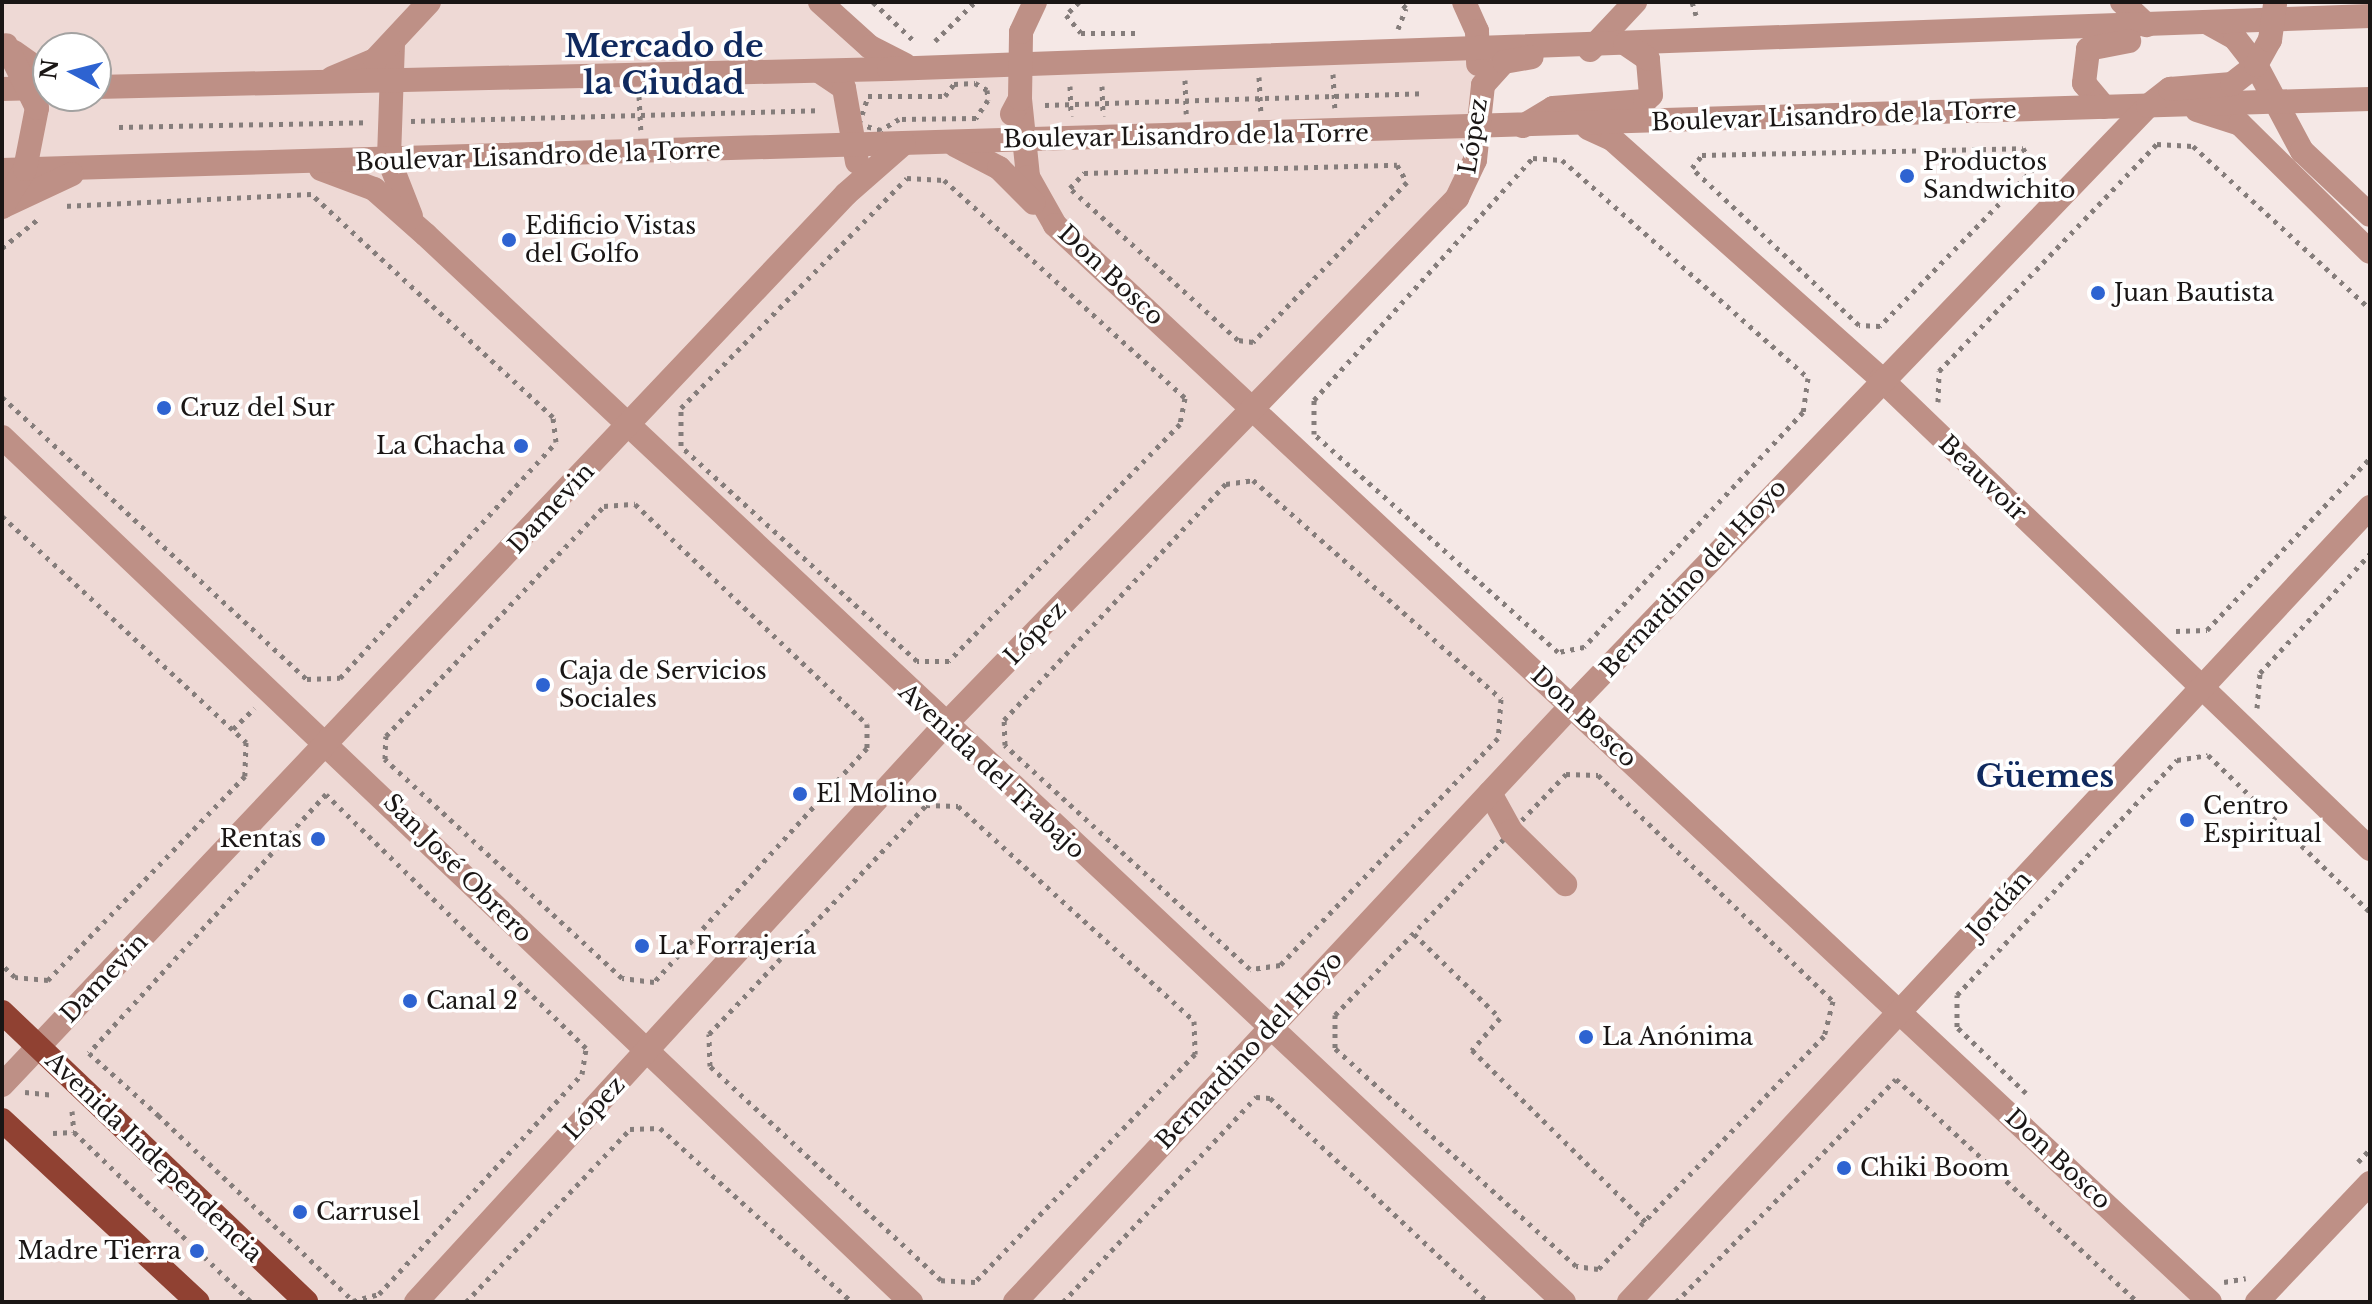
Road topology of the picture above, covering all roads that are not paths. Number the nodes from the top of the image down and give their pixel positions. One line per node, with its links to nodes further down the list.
1 (429, 2): 12 (street)
2 (820, 2): 17 (street)
3 (1035, 2): 25 (street)
4 (1464, 2): 15 (street)
5 (1635, 2): 14 (street, López)
6 (2122, 2): 10 (street)
7 (2274, 10): 8 (street); 9 (street); 16 (street)
8 (2370, 16)
9 (2209, 22): 10 (street); 16 (street); 31 (street)
10 (2147, 25): 13 (street)
11 (4, 43): 19 (street)
12 (393, 43): 20 (street); 22 (street)
13 (1626, 44): 14 (street); 34 (street)
14 (1595, 45): 15 (street); 26 (street, López)
15 (1478, 48): 25 (street); 26 (street)
16 (2256, 65): 28 (street); 30 (street)
17 (915, 68): 18 (street); 25 (street)
18 (819, 71): 20 (street); 39 (street)
19 (32, 73)
20 (387, 84): 22 (street); 40 (street)
21 (32, 85): 24 (street)
22 (301, 85): 23 (street)
23 (112, 87)
24 (2, 89)
25 (1024, 89): 36 (street, Don Bosco); 38 (street, Damevin)
26 (1477, 99): 34 (street); 35 (street, López)
27 (2370, 99): 28 (street, Boulevar Lisandro de la Torre)
28 (2274, 102): 29 (street, Boulevar Lisandro de la Torre); 46 (street)
29 (2175, 105): 30 (street, Boulevar Lisandro de la Torre); 49 (street)
30 (2148, 106): 31 (street, Boulevar Lisandro de la Torre); 50 (street, Bernardino del Hoyo)
31 (2104, 107): 33 (street, Boulevar Lisandro de la Torre)
32 (38, 112): 43 (street)
33 (1582, 125): 34 (street, Boulevar Lisandro de la Torre); 50 (street, Beauvoir)
34 (1513, 128): 35 (street, Boulevar Lisandro de la Torre)
35 (1477, 130): 36 (street, Boulevar Lisandro de la Torre); 51 (street, López)
36 (1022, 139): 37 (street, Boulevar Lisandro de la Torre); 47 (street, Don Bosco)
37 (946, 142): 38 (street, Boulevar Lisandro de la Torre); 47 (street)
38 (903, 144): 39 (street, Boulevar Lisandro de la Torre); 44 (street, Damevin)
39 (857, 146): 40 (street, Boulevar Lisandro de la Torre); 44 (street)
40 (389, 160): 41 (street, Boulevar Lisandro de la Torre); 48 (street)
41 (299, 164): 42 (street, Boulevar Lisandro de la Torre); 48 (street)
42 (91, 167): 43 (street, Boulevar Lisandro de la Torre); 45 (street)
43 (14, 170): 45 (street)
44 (846, 194): 52 (street, Damevin)
45 (2, 207)
46 (2370, 215)
47 (1055, 225): 51 (street, Don Bosco)
48 (426, 235): 52 (street, Avenida del Trabajo)
49 (2370, 252)
50 (1881, 379): 55 (street, Beauvoir); 56 (street, Bernardino del Hoyo)
51 (1254, 406): 56 (street, Don Bosco); 57 (street, López)
52 (629, 424): 57 (street, Avenida del Trabajo); 58 (street, Damevin)
53 (2, 437): 58 (street, San José Obrero)
54 (2370, 507): 55 (street, Jordán)
55 (2199, 686): 60 (street, Beauvoir); 63 (street, Jordán)
56 (1572, 705): 59 (street, Bernardino del Hoyo); 63 (street, Don Bosco)
57 (943, 727): 64 (street, Avenida del Trabajo); 66 (street, López)
58 (333, 744): 65 (street, Damevin); 66 (street, San José Obrero)
59 (1490, 793): 61 (street); 64 (street, Bernardino del Hoyo)
60 (2370, 849)
61 (1565, 884)
62 (2, 1012): 65 (main road, Avenida Independencia)
63 (1901, 1012): 76 (street, Jordán); 77 (street, Don Bosco)
64 (1269, 1028): 74 (street, Bernardino del Hoyo); 75 (street, Avenida del Trabajo)
65 (38, 1046): 67 (street, Damevin); 71 (main road, Avenida Independencia)
66 (648, 1050): 72 (street, López); 73 (street, San José Obrero)
67 (6, 1081)
68 (2, 1120): 70 (main road)
69 (2359, 1178): 78 (street)
70 (198, 1302)
71 (306, 1302)
72 (416, 1302)
73 (911, 1302)
74 (1015, 1302)
75 (1564, 1302)
76 (1629, 1302)
77 (2210, 1302)
78 (2257, 1302)

